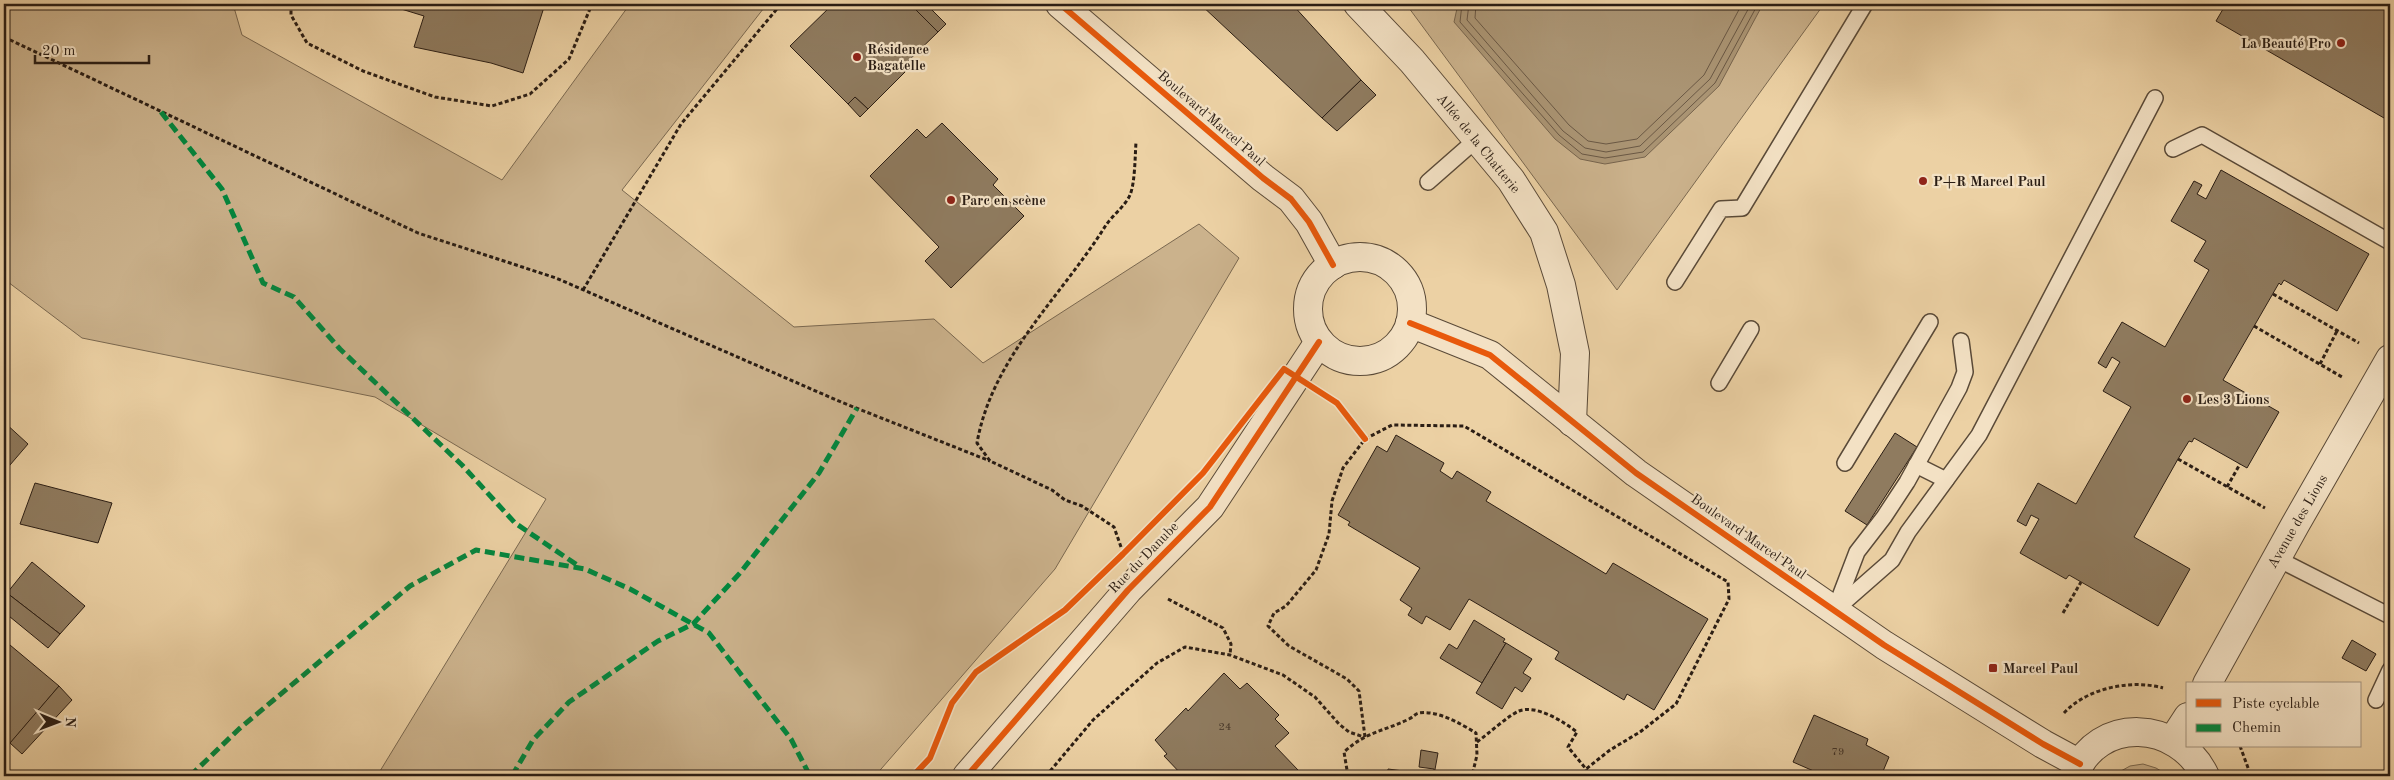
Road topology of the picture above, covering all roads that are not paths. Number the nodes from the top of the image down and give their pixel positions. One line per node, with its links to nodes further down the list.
1 (1060, 4): 9 (street, Boulevard Marcel Paul)
2 (1358, 4): 5 (street, Allée de la Chatterie)
3 (1865, 4): 10 (lane)
4 (2154, 98): 21 (lane)
5 (1477, 139): 7 (lane); 18 (street, Allée de la Chatterie)
6 (2173, 149): 8 (lane)
7 (1428, 182)
8 (2390, 242)
9 (1333, 264): 12 (street); 15 (street)
10 (1675, 282)
11 (1930, 322): 19 (lane)
12 (1410, 324): 15 (street); 18 (street, Boulevard Marcel Paul)
13 (1751, 328): 17 (lane)
14 (1961, 341): 20 (lane)
15 (1319, 342): 31 (street, Rue du Danube)
16 (2390, 360): 22 (street, Avenue des Lions)
17 (1719, 382)
18 (1572, 422): 23 (street, Boulevard Marcel Paul)
19 (1845, 463)
20 (1916, 465): 21 (lane); 23 (lane)
21 (1946, 480): 23 (lane)
22 (2276, 558): 24 (lane); 26 (street, Avenue des Lions)
23 (1835, 610): 30 (street, Boulevard Marcel Paul)
24 (2390, 616)
25 (2390, 670): 27 (lane)
26 (2207, 682)
27 (2376, 700)
28 (2186, 720): 29 (street)
29 (2173, 740): 30 (street); 32 (street)
30 (2077, 770)
31 (967, 776)
32 (2205, 776)

